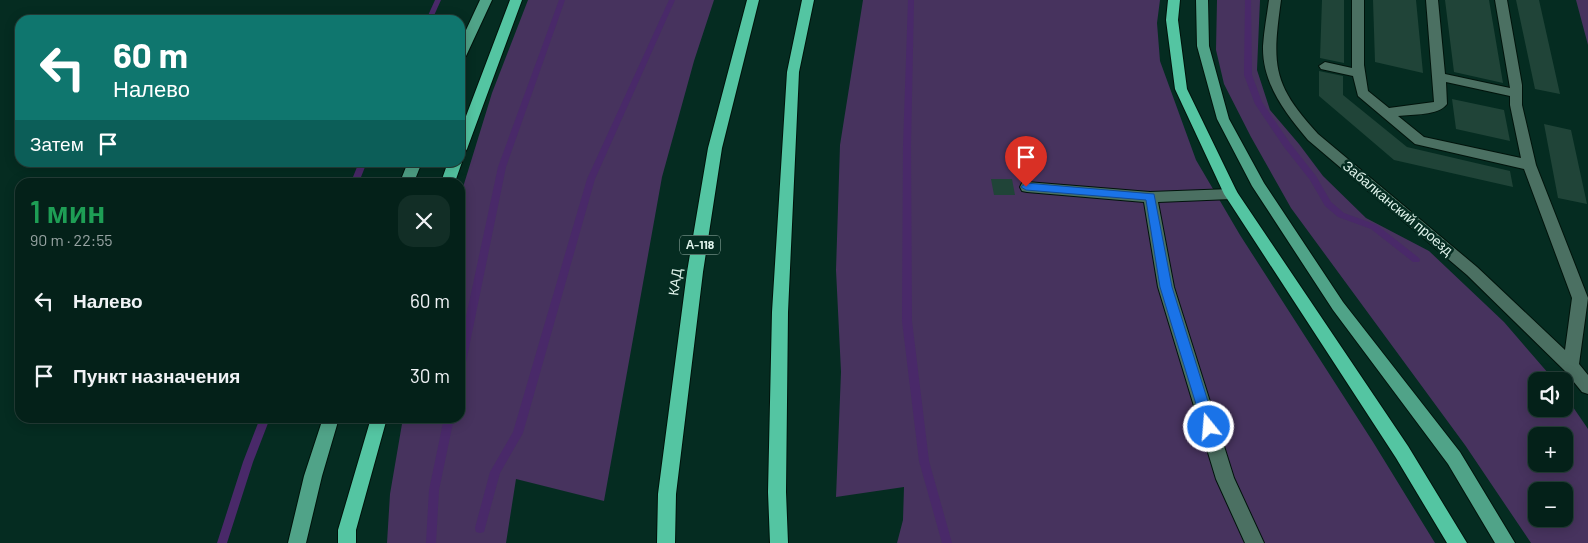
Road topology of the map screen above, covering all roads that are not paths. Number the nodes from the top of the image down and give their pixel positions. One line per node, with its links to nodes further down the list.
1 (486, 0): 11 (main road)
2 (516, 0): 17 (highway)
3 (753, 0): 28 (highway, КАД / А-118)
4 (808, 0): 29 (highway)
5 (1174, 0): 20 (highway)
6 (1202, 0): 32 (main road)
7 (1275, 0): 22 (street, Забалканский проезд)
8 (1358, 0): 13 (street)
9 (1432, 0): 14 (street)
10 (1501, 0): 15 (street)
11 (465, 45)
12 (1325, 66): 13 (street)
13 (1359, 74): 16 (street)
14 (1439, 77): 15 (street); 16 (street)
15 (1516, 93): 18 (street)
16 (1387, 113): 18 (street)
17 (465, 136)
18 (1529, 165): 22 (street)
19 (1026, 187): 21 (street)
20 (1231, 194): 21 (street); 31 (highway)
21 (1150, 197): 30 (street)
22 (1571, 366): 23 (street, Забалканский проезд)
23 (1588, 387)
24 (329, 423): 26 (main road)
25 (379, 423): 27 (highway)
26 (297, 543)
27 (348, 543)
28 (666, 543)
29 (779, 543)
30 (1255, 543)
31 (1458, 543)
32 (1506, 543)

